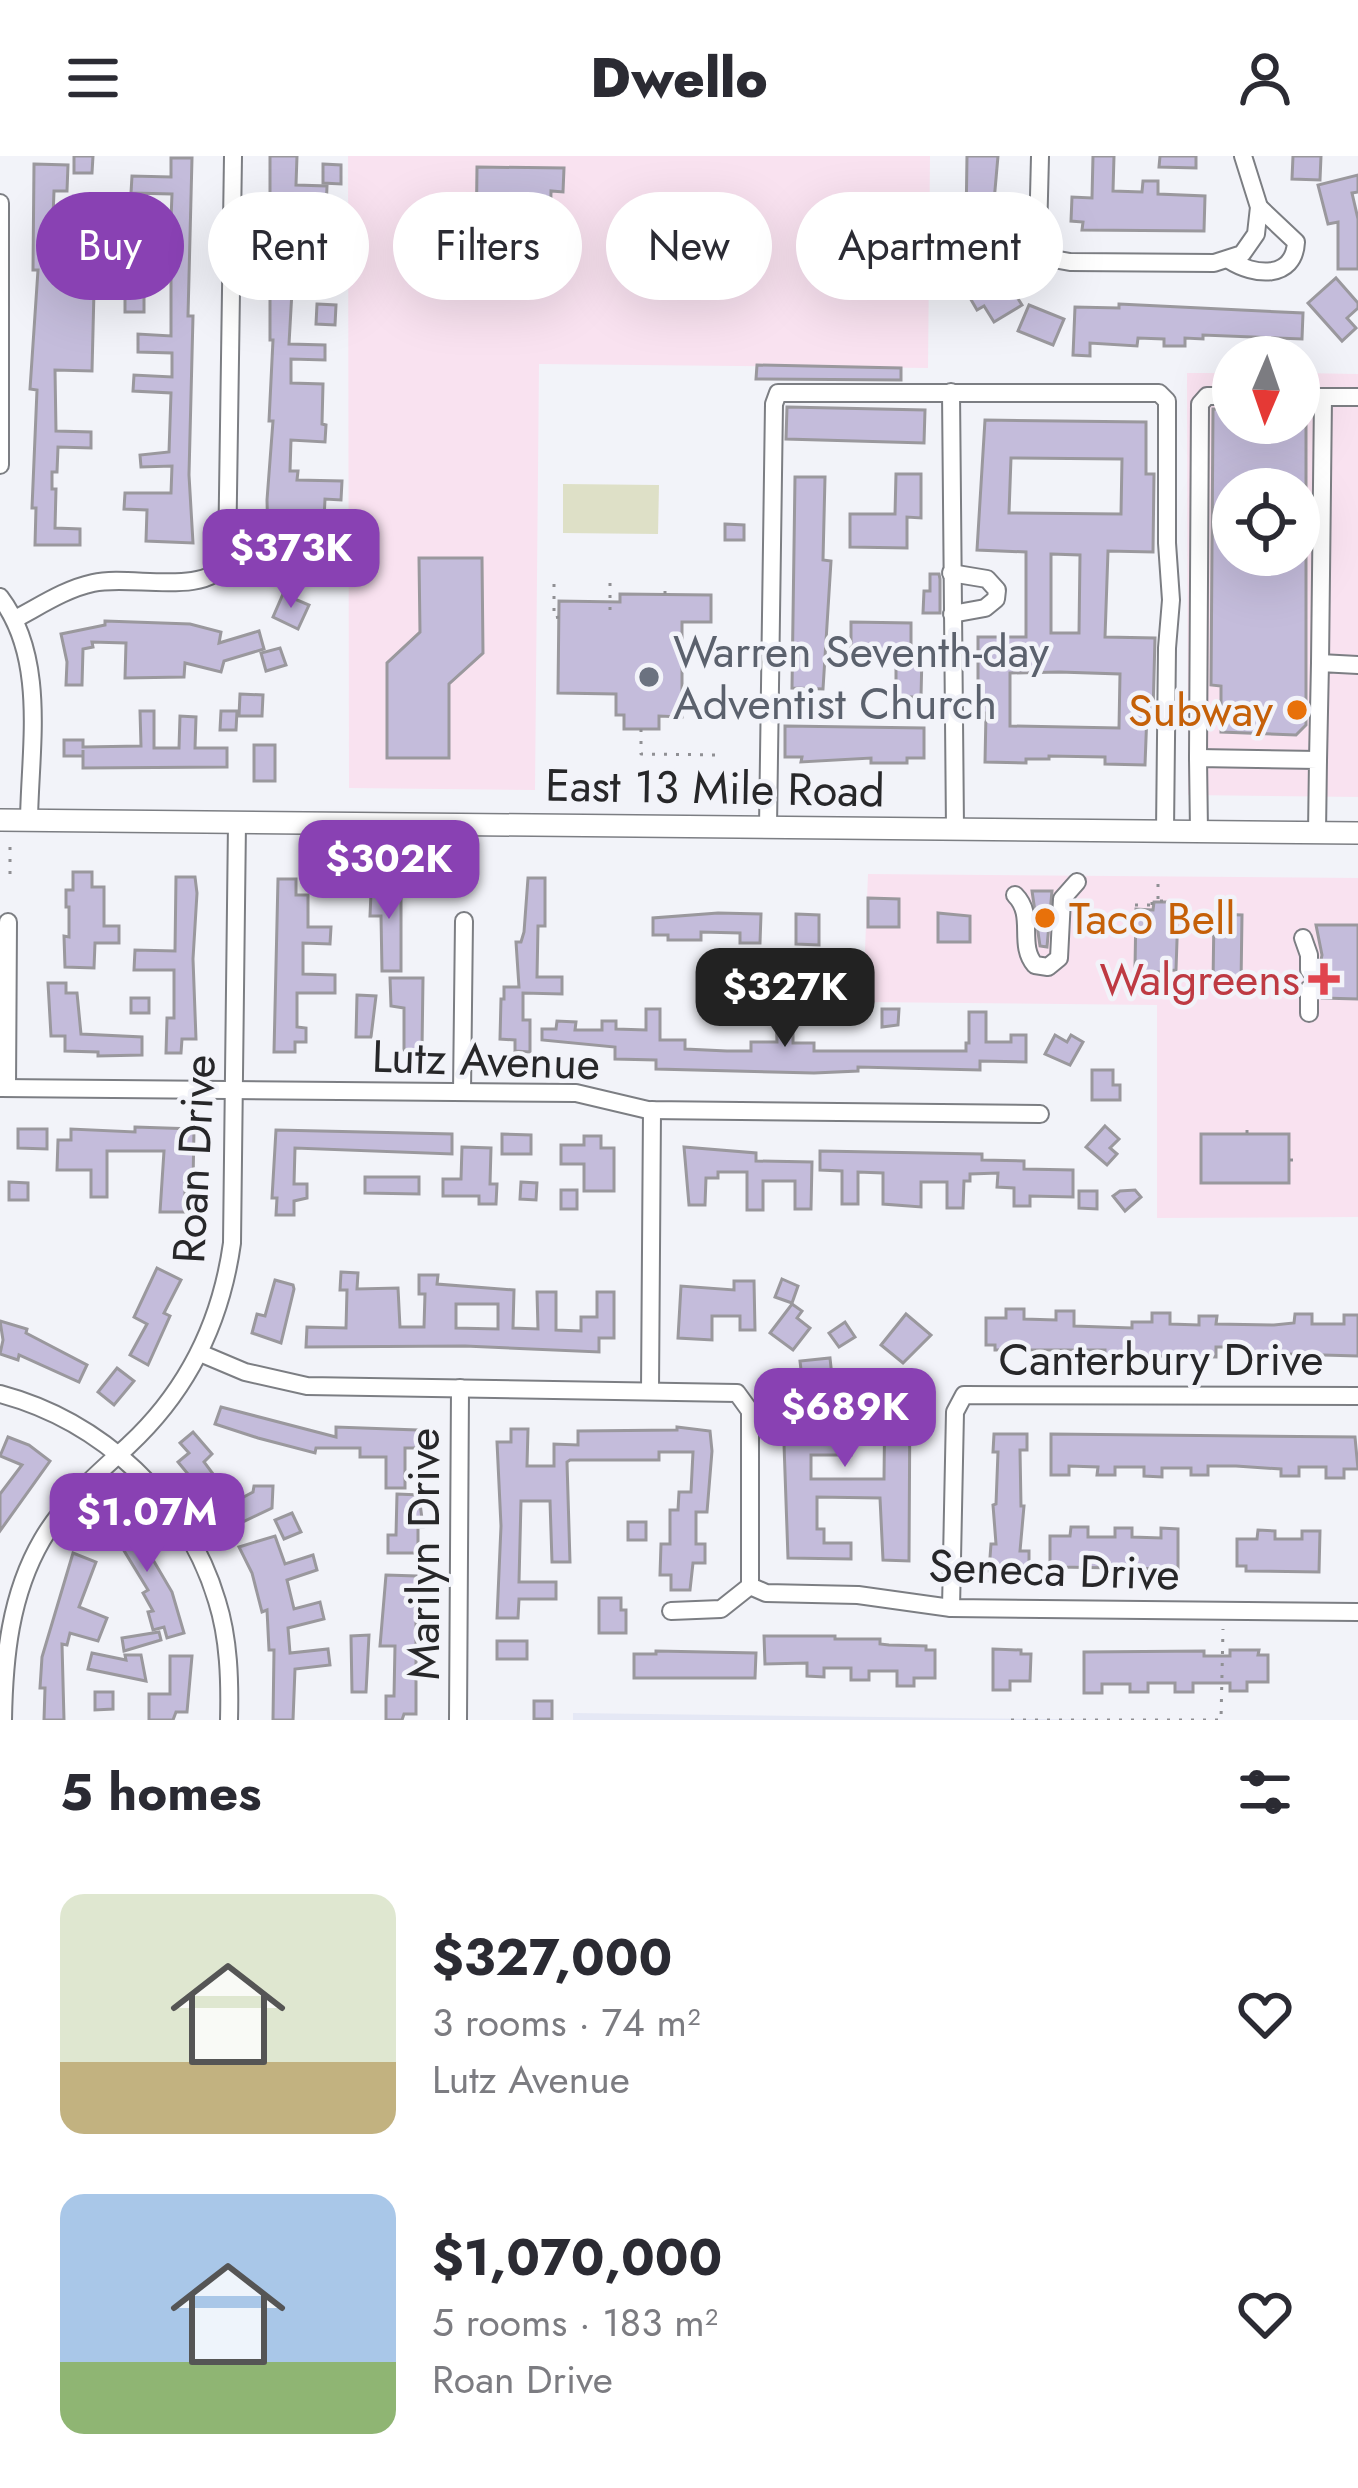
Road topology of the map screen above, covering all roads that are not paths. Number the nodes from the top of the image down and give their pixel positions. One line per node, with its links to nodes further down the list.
1 (233, 156): 15 (street)
2 (1040, 156): 6 (street)
3 (1243, 156): 5 (street)
4 (0, 203): 11 (street)
5 (1259, 207): 6 (street); 6 (street)
6 (1229, 260)
7 (951, 392): 12 (street); 23 (street); 25 (street)
8 (1212, 396): 18 (street)
9 (1323, 397): 10 (street); 16 (street)
10 (1358, 398)
11 (0, 465)
12 (951, 573): 14 (street); 14 (street)
13 (0, 597): 15 (street)
14 (952, 614): 24 (street)
15 (15, 620): 21 (street)
16 (1320, 663): 17 (street); 19 (street)
17 (1358, 664)
18 (1198, 758): 19 (street); 26 (street)
19 (1318, 760): 27 (street)
20 (0, 820): 21 (main road, East 13 Mile Road)
21 (29, 820): 22 (main road, East 13 Mile Road)
22 (237, 822): 23 (main road, East 13 Mile Road); 36 (street, Roan Drive)
23 (768, 827): 24 (main road, East 13 Mile Road)
24 (955, 829): 25 (main road, East 13 Mile Road)
25 (1165, 831): 26 (main road, East 13 Mile Road)
26 (1198, 831): 27 (main road, East 13 Mile Road)
27 (1317, 832): 28 (main road, East 13 Mile Road)
28 (1358, 833)
29 (1077, 882): 30 (street)
30 (1016, 896)
31 (464, 920): 37 (street)
32 (8, 922): 35 (street)
33 (1303, 938): 34 (street)
34 (1309, 1013)
35 (3, 1088): 36 (street, Lutz Avenue)
36 (235, 1090): 37 (street, Lutz Avenue); 40 (street, Roan Drive)
37 (462, 1092): 38 (street, Lutz Avenue)
38 (652, 1110): 39 (street, Lutz Avenue); 42 (street)
39 (1040, 1114)
40 (200, 1353): 41 (street); 45 (street, Roan Drive)
41 (460, 1388): 42 (street); 52 (street, Marilyn Drive)
42 (650, 1391): 46 (street)
43 (0, 1394): 45 (street)
44 (1358, 1396): 47 (street, Canterbury Drive)
45 (118, 1454): 50 (street, Roan Drive); 51 (street)
46 (750, 1586): 47 (street, Seneca Drive); 48 (street)
47 (951, 1608): 49 (street, Seneca Drive)
48 (671, 1610)
49 (1358, 1612)
50 (3, 1720)
51 (229, 1720)
52 (458, 1720)

